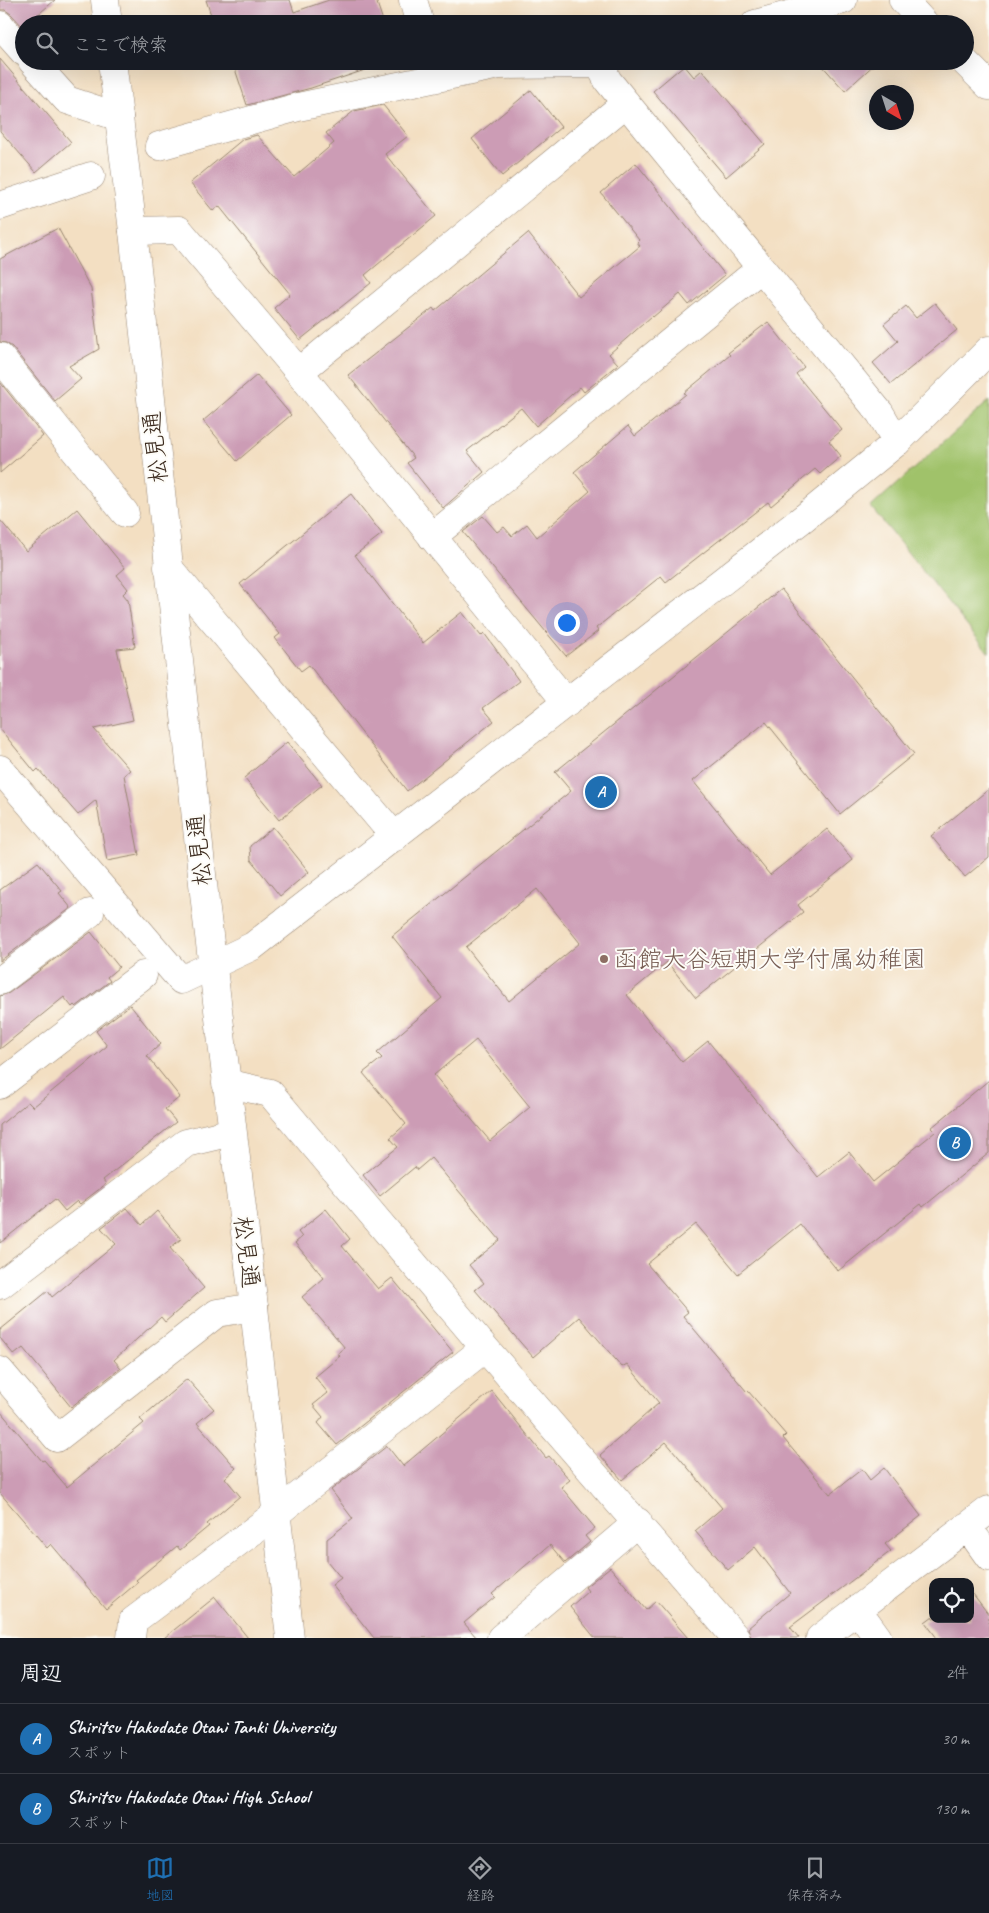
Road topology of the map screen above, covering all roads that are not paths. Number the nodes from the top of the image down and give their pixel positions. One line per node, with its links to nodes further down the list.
1 (105, 0): 5 (street)
2 (413, 0): 6 (street)
3 (843, 0): 7 (street)
4 (903, 0): 8 (street)
5 (107, 15)
6 (417, 15)
7 (789, 15)
8 (917, 15)
9 (0, 25): 10 (street)
10 (15, 42)
11 (40, 70): 18 (street)
12 (113, 70): 18 (street, 松見通)
13 (434, 70): 19 (street)
14 (605, 70): 17 (street)
15 (973, 70): 16 (street)
16 (989, 86)
17 (626, 103): 23 (street); 26 (street)
18 (119, 117): 22 (street, 松見通)
19 (159, 146)
20 (91, 176): 21 (street)
21 (0, 206)
22 (133, 231): 26 (street); 30 (street, 松見通)
23 (760, 268): 27 (street); 29 (street)
24 (989, 350): 27 (street)
25 (0, 357): 28 (street)
26 (299, 372): 29 (street)
27 (897, 442): 31 (street)
28 (125, 513)
29 (432, 537): 31 (street)
30 (168, 567): 33 (street); 35 (street, 松見通)
31 (567, 703): 33 (street)
32 (0, 769): 35 (street)
33 (395, 837): 35 (street)
34 (90, 913): 37 (street)
35 (213, 966): 38 (street, 松見通)
36 (143, 975): 39 (street)
37 (0, 981)
38 (226, 1083): 40 (street, 松見通); 43 (street)
39 (0, 1085)
40 (232, 1132): 41 (street); 42 (street, 松見通)
41 (0, 1285)
42 (254, 1307): 44 (street); 46 (street, 松見通)
43 (485, 1348): 46 (street); 47 (street)
44 (0, 1371)
45 (989, 1510): 48 (street)
46 (277, 1513): 51 (street); 52 (street, 松見通)
47 (638, 1522): 53 (street); 54 (street)
48 (967, 1526): 49 (street); 50 (street)
49 (989, 1557)
50 (857, 1609): 55 (street); 56 (street)
51 (131, 1638)
52 (290, 1638)
53 (501, 1638)
54 (736, 1638)
55 (820, 1638)
56 (878, 1638)

